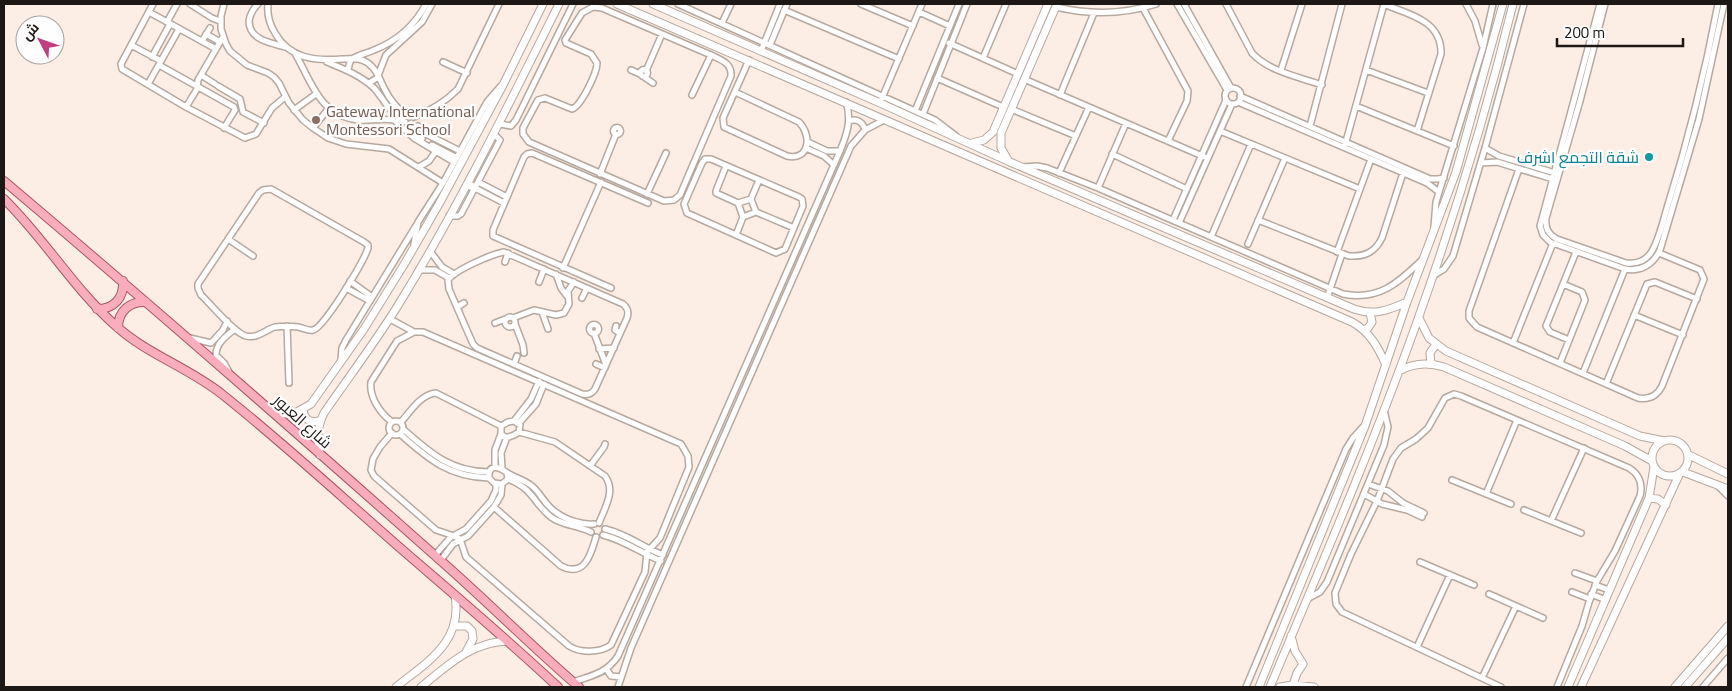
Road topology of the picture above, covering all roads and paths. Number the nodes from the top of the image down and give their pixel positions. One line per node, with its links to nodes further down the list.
1 (153, 4): 44 (street)
2 (177, 4): 49 (street)
3 (190, 4): 48 (street)
4 (224, 4): 48 (street)
5 (258, 4): 67 (street)
6 (426, 4): 68 (street)
7 (432, 4): 73 (street)
8 (500, 4): 91 (street)
9 (543, 4): 84 (street)
10 (559, 4): 90 (street)
11 (573, 4): 131 (street)
12 (617, 4): 51 (street)
13 (652, 4): 71 (street)
14 (678, 4): 50 (street)
15 (731, 4): 50 (street)
16 (780, 4): 64 (street)
17 (787, 4): 43 (street)
18 (861, 4): 52 (street)
19 (922, 4): 45 (street)
20 (959, 4): 53 (street)
21 (967, 4): 65 (street)
22 (1006, 4): 77 (street)
23 (1048, 4): 95 (street)
24 (1156, 4): 42 (street)
25 (1177, 4): 103 (street)
26 (1184, 4): 103 (street)
27 (1226, 4): 88 (street)
28 (1302, 4): 88 (street)
29 (1342, 4): 101 (street)
30 (1384, 4): 89 (street); 107 (street)
31 (1466, 4): 69 (street)
32 (1503, 4): 203 (street)
33 (1513, 4): 225 (street)
34 (1524, 4): 152 (street)
35 (1600, 4): 47 (street)
36 (1604, 4): 47 (street)
37 (1718, 4): 56 (street)
38 (1724, 4): 56 (street)
39 (266, 5): 67 (street)
40 (1056, 5): 46 (street); 95 (street)
41 (1491, 5): 69 (street)
42 (1143, 8): 46 (street); 145 (street)
43 (784, 10): 64 (street); 79 (street)
44 (149, 12): 49 (street); 66 (street)
45 (919, 12): 52 (street); 53 (street)
46 (1094, 14): 110 (street)
47 (1599, 19): 176 (street); 176 (street)
48 (220, 21): 61 (street)
49 (168, 23): 55 (street); 57 (street)
50 (722, 23): 64 (street)
51 (667, 24): 59 (street); 80 (street)
52 (913, 26): 79 (street)
53 (950, 26): 63 (street)
54 (210, 28): 58 (street)
55 (179, 29): 60 (street); 62 (street)
56 (1716, 30): 201 (street)
57 (166, 31): 60 (street); 75 (street)
58 (206, 34): 61 (street); 62 (street)
59 (662, 34): 74 (street); 94 (street); 174 (street)
60 (175, 36): 83 (street)
61 (222, 40): 70 (street); 111 (street)
62 (202, 41): 70 (street)
63 (944, 41): 65 (street); 122 (street)
64 (767, 43): 71 (street); 112 (street)
65 (951, 44): 77 (street); 96 (street)
66 (131, 45): 75 (street); 98 (street)
67 (286, 47): 72 (street)
68 (380, 48): 73 (street); 76 (street)
69 (1482, 48): 150 (street)
70 (216, 49): 92 (street)
71 (761, 51): 105 (street)
72 (296, 55): 78 (street); 85 (street)
73 (386, 55): 93 (street)
74 (711, 55): 109 (street); 187 (street)
75 (152, 56): 83 (street)
76 (355, 58): 81 (street); 86 (street); 93 (street)
77 (982, 58): 95 (street)
78 (311, 59): 81 (street); 85 (street)
79 (899, 59): 112 (street)
80 (749, 60): 106 (street); 114 (street)
81 (324, 61): 86 (street)
82 (444, 62): 91 (street)
83 (160, 63): 98 (street); 102 (street)
84 (512, 67): 90 (street); 100 (street)
85 (304, 68): 108 (street)
86 (348, 70): 99 (street)
87 (631, 70): 94 (street)
88 (1281, 70): 101 (street)
89 (1366, 70): 107 (street); 116 (street)
90 (525, 72): 104 (street)
91 (467, 73): 123 (street)
92 (201, 75): 102 (street); 128 (street)
93 (379, 75): 99 (street); 125 (street)
94 (642, 75): 97 (street)
95 (1021, 77): 110 (street); 120 (street)
96 (937, 78): 120 (street); 124 (street)
97 (653, 83)
98 (148, 84): 117 (street)
99 (369, 84): 125 (street)
100 (503, 85): 104 (street); 153 (street); 211 (street)
101 (1322, 85): 132 (street)
102 (198, 87): 117 (street); 133 (street)
103 (1229, 89): 113 (street); 115 (street)
104 (516, 90): 131 (street)
105 (851, 90): 112 (street); 114 (street)
106 (734, 92): 146 (street); 151 (street)
107 (1428, 93): 138 (street)
108 (316, 94): 119 (street); 121 (street)
109 (692, 95)
110 (1060, 95): 118 (street)
111 (285, 97): 121 (street); 128 (street)
112 (882, 99): 122 (street); 144 (street)
113 (1239, 99): 115 (street); 132 (street); 149 (street)
114 (846, 101): 126 (street); 127 (street)
115 (1229, 102): 137 (street); 159 (street)
116 (1356, 106): 138 (street); 149 (street)
117 (186, 107): 133 (street)
118 (1089, 107): 129 (street); 143 (street)
119 (329, 108): 134 (street); 155 (street)
120 (1007, 108): 139 (street); 140 (street); 143 (street)
121 (294, 110): 134 (street)
122 (916, 111): 124 (street)
123 (427, 112): 125 (street); 130 (street)
124 (922, 114): 144 (street)
125 (410, 119): 130 (street); 135 (street)
126 (884, 120): 136 (street); 204 (street)
127 (849, 121): 136 (street); 154 (street)
128 (264, 123): 133 (street)
129 (1126, 123): 145 (street); 157 (street)
130 (418, 124): 135 (street); 153 (street)
131 (500, 124): 141 (street)
132 (1310, 126): 149 (street)
133 (224, 128)
134 (313, 128): 169 (street)
135 (411, 130): 160 (street)
136 (865, 130): 370 (street)
137 (1220, 131): 148 (street); 159 (street)
138 (1416, 131): 150 (street)
139 (993, 132): 140 (street); 147 (street)
140 (1001, 133): 163 (street)
141 (494, 134): 179 (street); 182 (street)
142 (616, 134): 174 (street)
143 (1076, 136): 172 (street)
144 (958, 138): 147 (street)
145 (1168, 141): 159 (street)
146 (808, 142): 151 (street); 154 (street)
147 (969, 143): 163 (street)
148 (1251, 144): 161 (street); 207 (street)
149 (1345, 145): 162 (street); 175 (street)
150 (1454, 146): 175 (street)
151 (806, 148): 167 (street)
152 (1485, 148): 158 (street); 165 (street)
153 (458, 150): 160 (street)
154 (840, 150): 167 (street)
155 (436, 151): 160 (street); 169 (street)
156 (666, 154): 187 (street)
157 (1112, 154): 183 (street); 184 (street)
158 (1496, 155): 164 (street); 166 (street)
159 (1204, 157): 184 (street); 200 (street)
160 (454, 158): 181 (street)
161 (1285, 158): 185 (street); 198 (street)
162 (1371, 159): 173 (street); 185 (street)
163 (1010, 162): 170 (street)
164 (1494, 162): 165 (street); 166 (street)
165 (1481, 163): 225 (street)
166 (1511, 163): 171 (street); 176 (street)
167 (834, 165): 205 (street)
168 (726, 166): 177 (street); 193 (street); 206 (street)
169 (419, 167): 181 (street)
170 (1023, 167): 172 (street); 197 (street)
171 (1519, 169): 176 (street); 269 (street)
172 (1059, 173): 183 (street)
173 (1403, 173): 186 (street); 215 (street)
174 (600, 174): 187 (street)
175 (1444, 178): 186 (street)
176 (1554, 179): 201 (street); 209 (street)
177 (759, 180): 190 (street); 202 (street)
178 (4, 181): 227 (main road, شارع العبور)
179 (469, 182): 182 (street); 195 (street)
180 (601, 182): 188 (street); 192 (street); 220 (street)
181 (443, 183): 199 (street)
182 (476, 185): 188 (street); 191 (street); 195 (street)
183 (1098, 188): 200 (street)
184 (1187, 189): 200 (street)
185 (1360, 189): 215 (street)
186 (1439, 192): 203 (street)
187 (647, 194)
188 (507, 197): 191 (street)
189 (4, 199): 245 (main road, شارع العبور)
190 (751, 199): 193 (street); 194 (street)
191 (504, 203): 220 (street)
192 (648, 203)
193 (738, 204): 196 (street)
194 (756, 212): 196 (street); 202 (street)
195 (450, 216): 212 (street)
196 (744, 217): 206 (street)
197 (1148, 220): 204 (street); 238 (street)
198 (1258, 220): 210 (street); 215 (street)
199 (418, 222): 211 (street); 239 (street)
200 (1176, 222): 207 (street)
201 (1664, 227): 216 (street)
202 (794, 228): 205 (street); 206 (street)
203 (1434, 230): 218 (street)
204 (1144, 231): 260 (street)
205 (804, 232): 346 (street)
206 (736, 235)
207 (1211, 237): 235 (street)
208 (228, 239): 217 (street); 228 (street); 252 (street)
209 (1554, 243): 213 (street); 269 (street)
210 (1248, 244)
211 (414, 249): 276 (street)
212 (430, 250): 223 (street); 226 (street)
213 (1576, 252): 222 (street); 231 (street)
214 (508, 253): 219 (street); 221 (street); 226 (street)
215 (1340, 253): 235 (street)
216 (1659, 253): 222 (street); 240 (street)
217 (253, 256)
218 (1422, 260): 235 (street); 242 (street)
219 (505, 262)
220 (563, 268): 234 (street)
221 (544, 269): 224 (street); 229 (street)
222 (1624, 269): 284 (street)
223 (418, 270): 226 (street); 249 (street)
224 (556, 274): 230 (street); 236 (street)
225 (1434, 275): 250 (street)
226 (452, 276): 244 (street)
227 (123, 281): 241 (main road, شارع العبور); 245 (main road)
228 (350, 281): 232 (street); 239 (street)
229 (539, 282)
230 (574, 282): 233 (street); 236 (street)
231 (1563, 284): 267 (street); 267 (street)
232 (346, 288): 239 (street); 254 (street)
233 (587, 288): 237 (street); 263 (street)
234 (611, 288)
235 (1330, 289): 238 (street)
236 (568, 296): 246 (street)
237 (582, 298)
238 (1326, 298): 247 (street)
239 (371, 299): 276 (street)
240 (1697, 299): 248 (street); 265 (street)
241 (146, 302): 256 (main road); 266 (main road, شارع العبور)
242 (1407, 302): 247 (street); 257 (street)
243 (464, 303): 244 (street)
244 (456, 307): 278 (street)
245 (97, 309): 256 (main road, شارع العبور)
246 (542, 312): 251 (street); 259 (street)
247 (1370, 313): 260 (street)
248 (1634, 315): 265 (street); 290 (street)
249 (390, 318): 262 (street); 294 (street)
250 (1419, 318): 264 (street); 270 (street)
251 (512, 320): 253 (street); 274 (street)
252 (227, 321): 258 (street); 266 (street)
253 (495, 323)
254 (287, 326): 258 (street); 288 (street)
255 (616, 326): 263 (street)
256 (118, 328): 355 (main road, شارع العبور)
257 (1398, 328): 264 (street); 268 (street)
258 (235, 329): 286 (street)
259 (548, 329)
260 (1364, 330): 281 (street)
261 (582, 331): 273 (street)
262 (414, 332): 289 (street); 296 (street)
263 (620, 333): 271 (street)
264 (1413, 334): 272 (street)
265 (1683, 335): 290 (street)
266 (188, 338): 286 (main road, شارع العبور)
267 (1569, 340): 277 (street)
268 (1394, 343): 272 (street); 281 (street)
269 (1513, 343): 277 (street)
270 (1436, 344): 280 (street); 306 (street)
271 (614, 348): 273 (street); 282 (street)
272 (1408, 348): 283 (street)
273 (600, 349): 282 (street)
274 (524, 354)
275 (517, 356): 278 (street)
276 (341, 363): 291 (street)
277 (1560, 363): 284 (street)
278 (514, 364): 287 (street)
279 (596, 364): 282 (street)
280 (1431, 364): 283 (street); 311 (street)
281 (1386, 365): 300 (street)
282 (606, 367): 287 (street)
283 (1399, 371): 292 (street)
284 (1582, 373): 290 (street)
285 (595, 374): 287 (street)
286 (230, 375): 293 (main road, شارع العبور)
287 (602, 375)
288 (289, 383)
289 (542, 383): 298 (street); 344 (street)
290 (1606, 384)
291 (303, 409): 293 (street); 294 (street)
292 (1384, 410): 321 (street); 357 (street)
293 (271, 412): 309 (main road, شارع العبور)
294 (321, 420): 309 (street)
295 (1517, 420): 308 (street); 323 (street); 327 (street)
296 (392, 422): 297 (street); 303 (street)
297 (401, 422): 299 (street); 301 (street)
298 (517, 422): 299 (street); 302 (street)
299 (501, 426): 304 (street)
300 (1365, 426): 378 (street); 379 (street)
301 (401, 431): 303 (street); 317 (street)
302 (519, 432): 305 (street); 312 (street)
303 (392, 433): 341 (street)
304 (501, 434): 305 (street); 313 (street)
305 (508, 438): 314 (street)
306 (1664, 441): 310 (street); 311 (street)
307 (605, 444): 312 (street)
308 (1584, 448): 336 (street); 350 (street)
309 (320, 455): 345 (main road, شارع العبور)
310 (1688, 455): 315 (street); 316 (street)
311 (1653, 464): 315 (street); 329 (street)
312 (590, 466): 337 (street)
313 (494, 467): 314 (street); 317 (street)
314 (504, 470): 318 (street); 337 (street)
315 (1681, 473): 322 (street); 333 (street)
316 (1728, 474)
317 (489, 475): 320 (street)
318 (508, 479): 320 (street); 338 (street)
319 (1452, 480): 327 (street)
320 (499, 484): 334 (street); 341 (street)
321 (1368, 484): 323 (street); 326 (street)
322 (1717, 485): 324 (street); 328 (street)
323 (1382, 489): 325 (street); 330 (street)
324 (1728, 489)
325 (1391, 493): 332 (street); 332 (street)
326 (1364, 494): 330 (street); 357 (street)
327 (1486, 494): 331 (street)
328 (1728, 496)
329 (1649, 498): 333 (street); 352 (street)
330 (1377, 501): 332 (street); 366 (street)
331 (1512, 504)
332 (1385, 505)
333 (1666, 505): 386 (street)
334 (494, 507): 342 (street); 343 (street)
335 (1524, 510): 336 (street)
336 (1551, 521): 340 (street)
337 (596, 523): 338 (street); 339 (street)
338 (591, 532): 342 (street)
339 (604, 532): 342 (street); 344 (street)
340 (1581, 533)
341 (454, 536): 343 (street); 345 (street)
342 (596, 537)
343 (460, 539): 344 (street); 345 (street)
344 (647, 552): 346 (street)
345 (438, 558): 372 (main road, شارع العبور)
346 (662, 558): 369 (street)
347 (1420, 562): 349 (street)
348 (1575, 573): 350 (street)
349 (1450, 575): 351 (street); 366 (street)
350 (1596, 583): 352 (street); 356 (street)
351 (1474, 585)
352 (1609, 590): 358 (street)
353 (1572, 592): 356 (street)
354 (1489, 594): 359 (street)
355 (455, 596): 361 (street); 365 (main road, شارع العبور)
356 (1591, 597): 358 (street); 384 (street)
357 (1306, 599): 363 (street)
358 (1606, 600): 385 (street)
359 (1516, 606): 360 (street); 371 (street)
360 (1543, 618)
361 (454, 626): 367 (street); 374 (street)
362 (1728, 626): 387 (street)
363 (1292, 636): 373 (street); 380 (street)
364 (1728, 638): 388 (street)
365 (506, 641): 367 (street); 376 (main road, شارع العبور)
366 (1417, 647): 371 (street)
367 (466, 652): 375 (street)
368 (1728, 659): 389 (street)
369 (607, 670): 370 (street); 372 (street)
370 (621, 677): 377 (street)
371 (1482, 678): 383 (street)
372 (576, 685)
373 (1293, 685): 381 (street); 382 (street)
374 (396, 687)
375 (420, 687)
376 (558, 687)
377 (618, 687)
378 (1246, 687)
379 (1259, 687)
380 (1270, 687)
381 (1280, 687)
382 (1314, 687)
383 (1501, 687)
384 (1557, 687)
385 (1568, 687)
386 (1581, 687)
387 (1675, 687)
388 (1685, 687)
389 (1703, 687)

